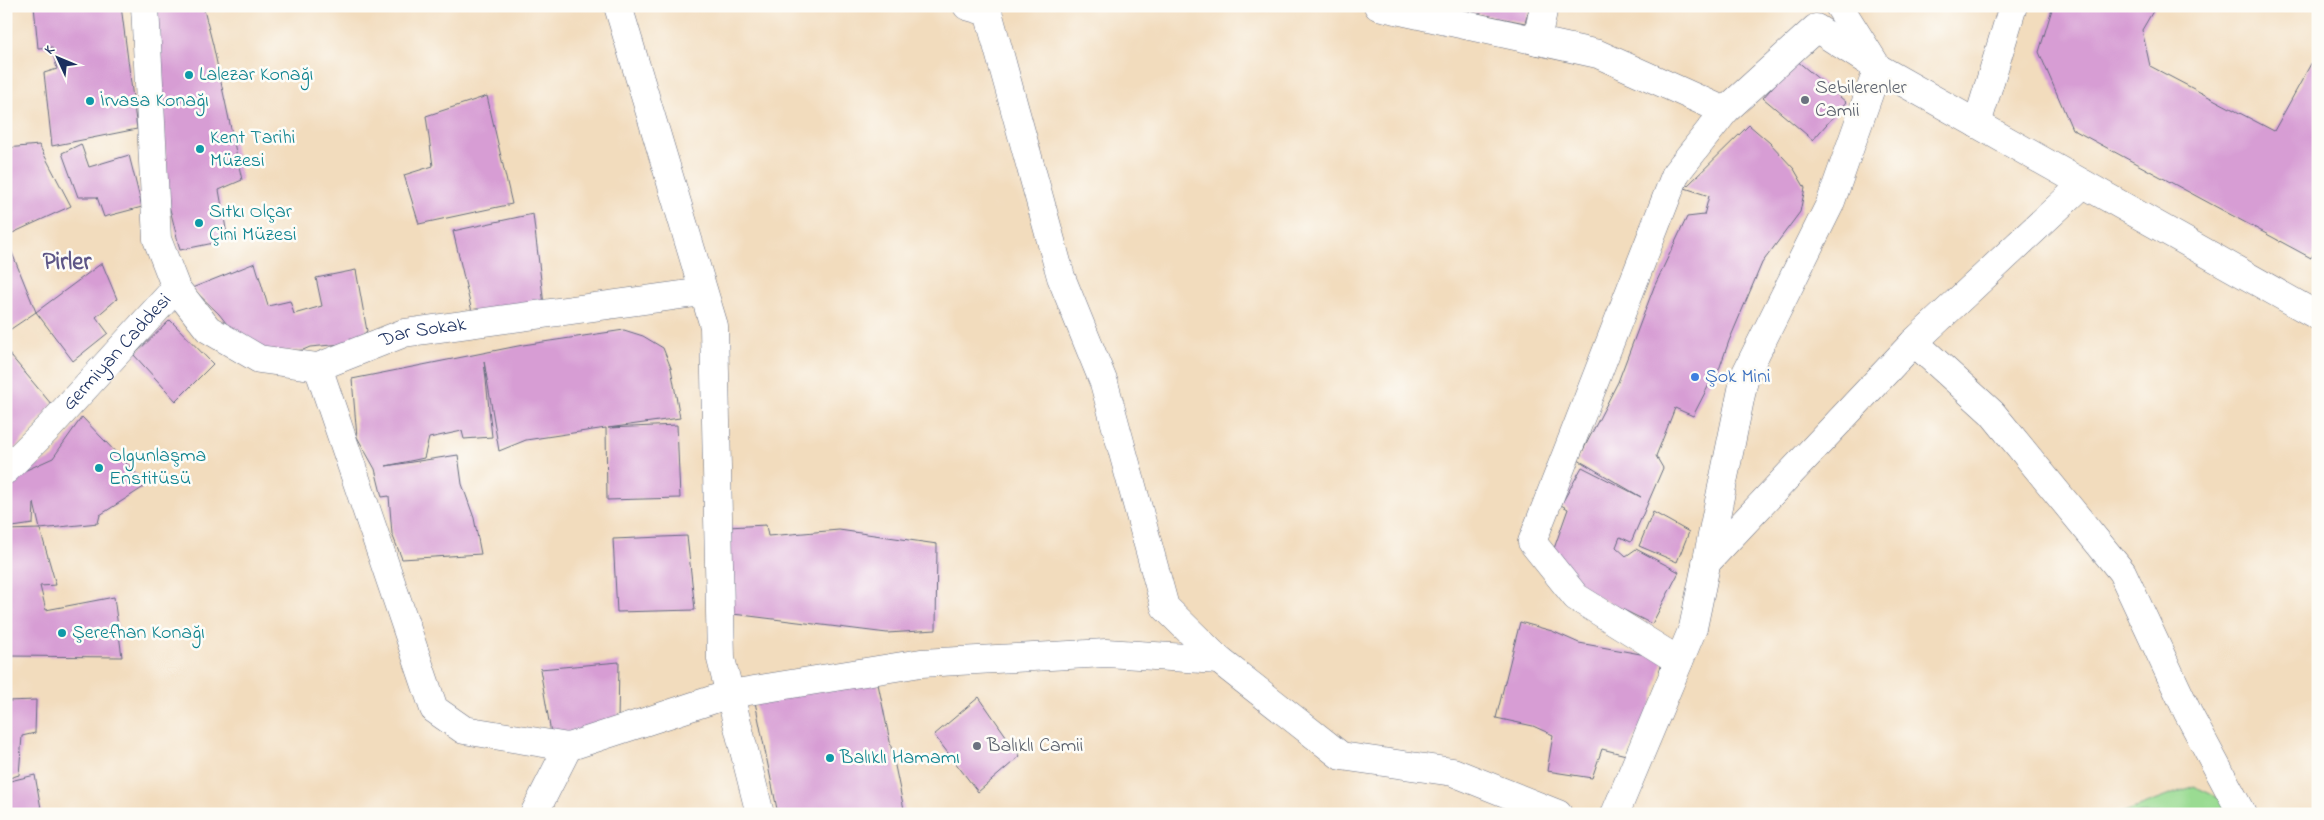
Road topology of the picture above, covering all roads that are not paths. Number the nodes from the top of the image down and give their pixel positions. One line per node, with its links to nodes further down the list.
1 (145, 6): 13 (street, Germiyan Caddesi)
2 (618, 6): 14 (street)
3 (1378, 6): 8 (street)
4 (1544, 6): 8 (street)
5 (1839, 6): 9 (street)
6 (2013, 6): 11 (street)
7 (989, 8): 20 (street)
8 (1537, 41): 10 (street)
9 (1878, 68): 10 (street); 11 (street); 19 (street)
10 (1725, 110): 21 (street)
11 (1977, 124): 12 (street)
12 (2083, 184): 15 (street); 16 (street)
13 (176, 288): 17 (street, Dar Sokak); 18 (street, Germiyan Caddesi)
14 (703, 292): 17 (street, Dar Sokak); 22 (street)
15 (2318, 316)
16 (1914, 342): 19 (street); 28 (street)
17 (318, 367): 23 (street)
18 (6, 470)
19 (1706, 562): 21 (street)
20 (1219, 660): 22 (street); 26 (street)
21 (1679, 660): 27 (street)
22 (730, 694): 23 (street); 25 (street)
23 (568, 747): 24 (street)
24 (534, 814)
25 (760, 814)
26 (1558, 814)
27 (1614, 814)
28 (2242, 814)

